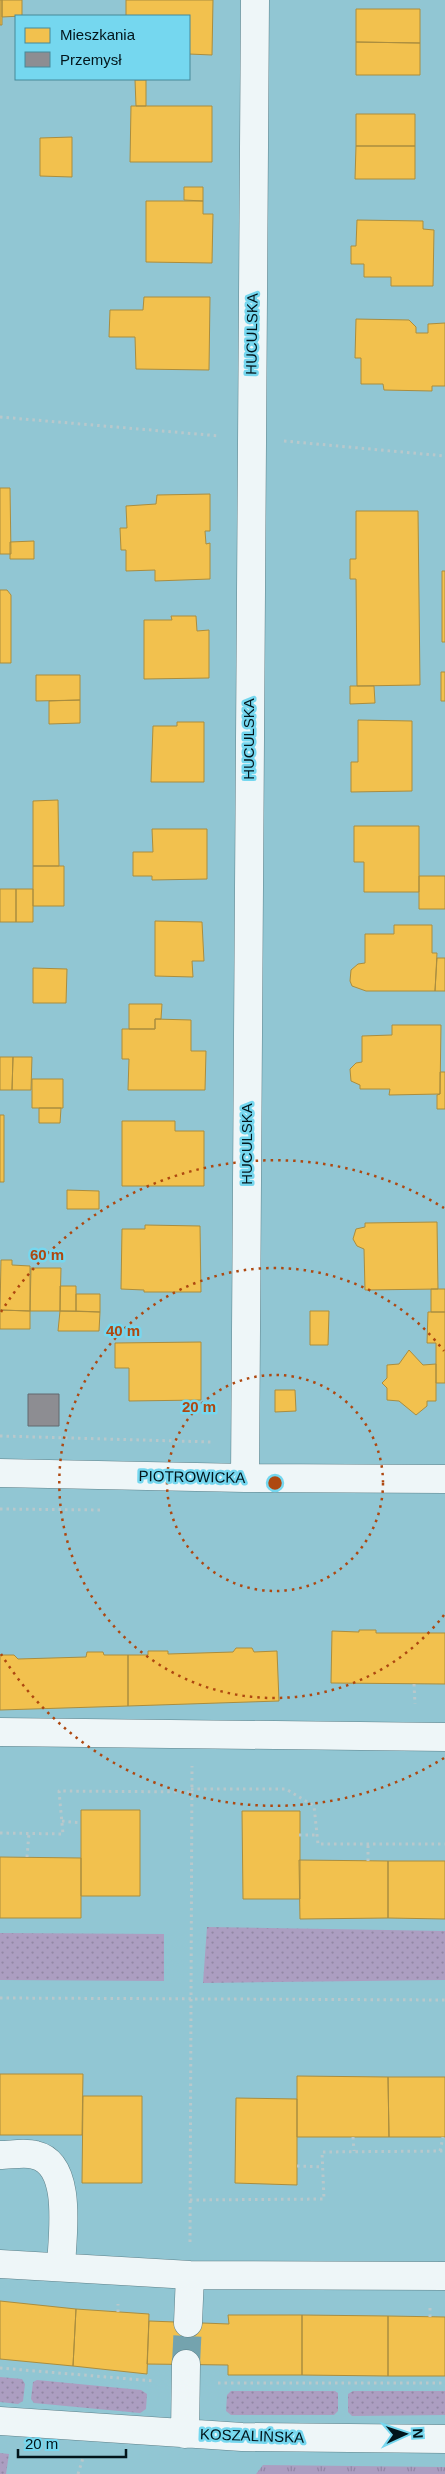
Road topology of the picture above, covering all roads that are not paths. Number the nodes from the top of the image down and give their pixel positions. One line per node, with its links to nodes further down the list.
1 (255, 0): 3 (street, HUCULSKA)
2 (0, 1473): 3 (street, PIOTROWICKA)
3 (245, 1478): 4 (street, PIOTROWICKA)
4 (445, 1479)
5 (0, 1732): 6 (street)
6 (445, 1737)
7 (0, 2155): 9 (street)
8 (0, 2264): 9 (street)
9 (61, 2267): 10 (street)
10 (190, 2275): 11 (street); 12 (street)
11 (445, 2276)
12 (188, 2323)
13 (186, 2374): 15 (street)
14 (0, 2421): 15 (street, KOSZALIŃSKA)
15 (185, 2434): 16 (street, KOSZALIŃSKA)
16 (445, 2440)

